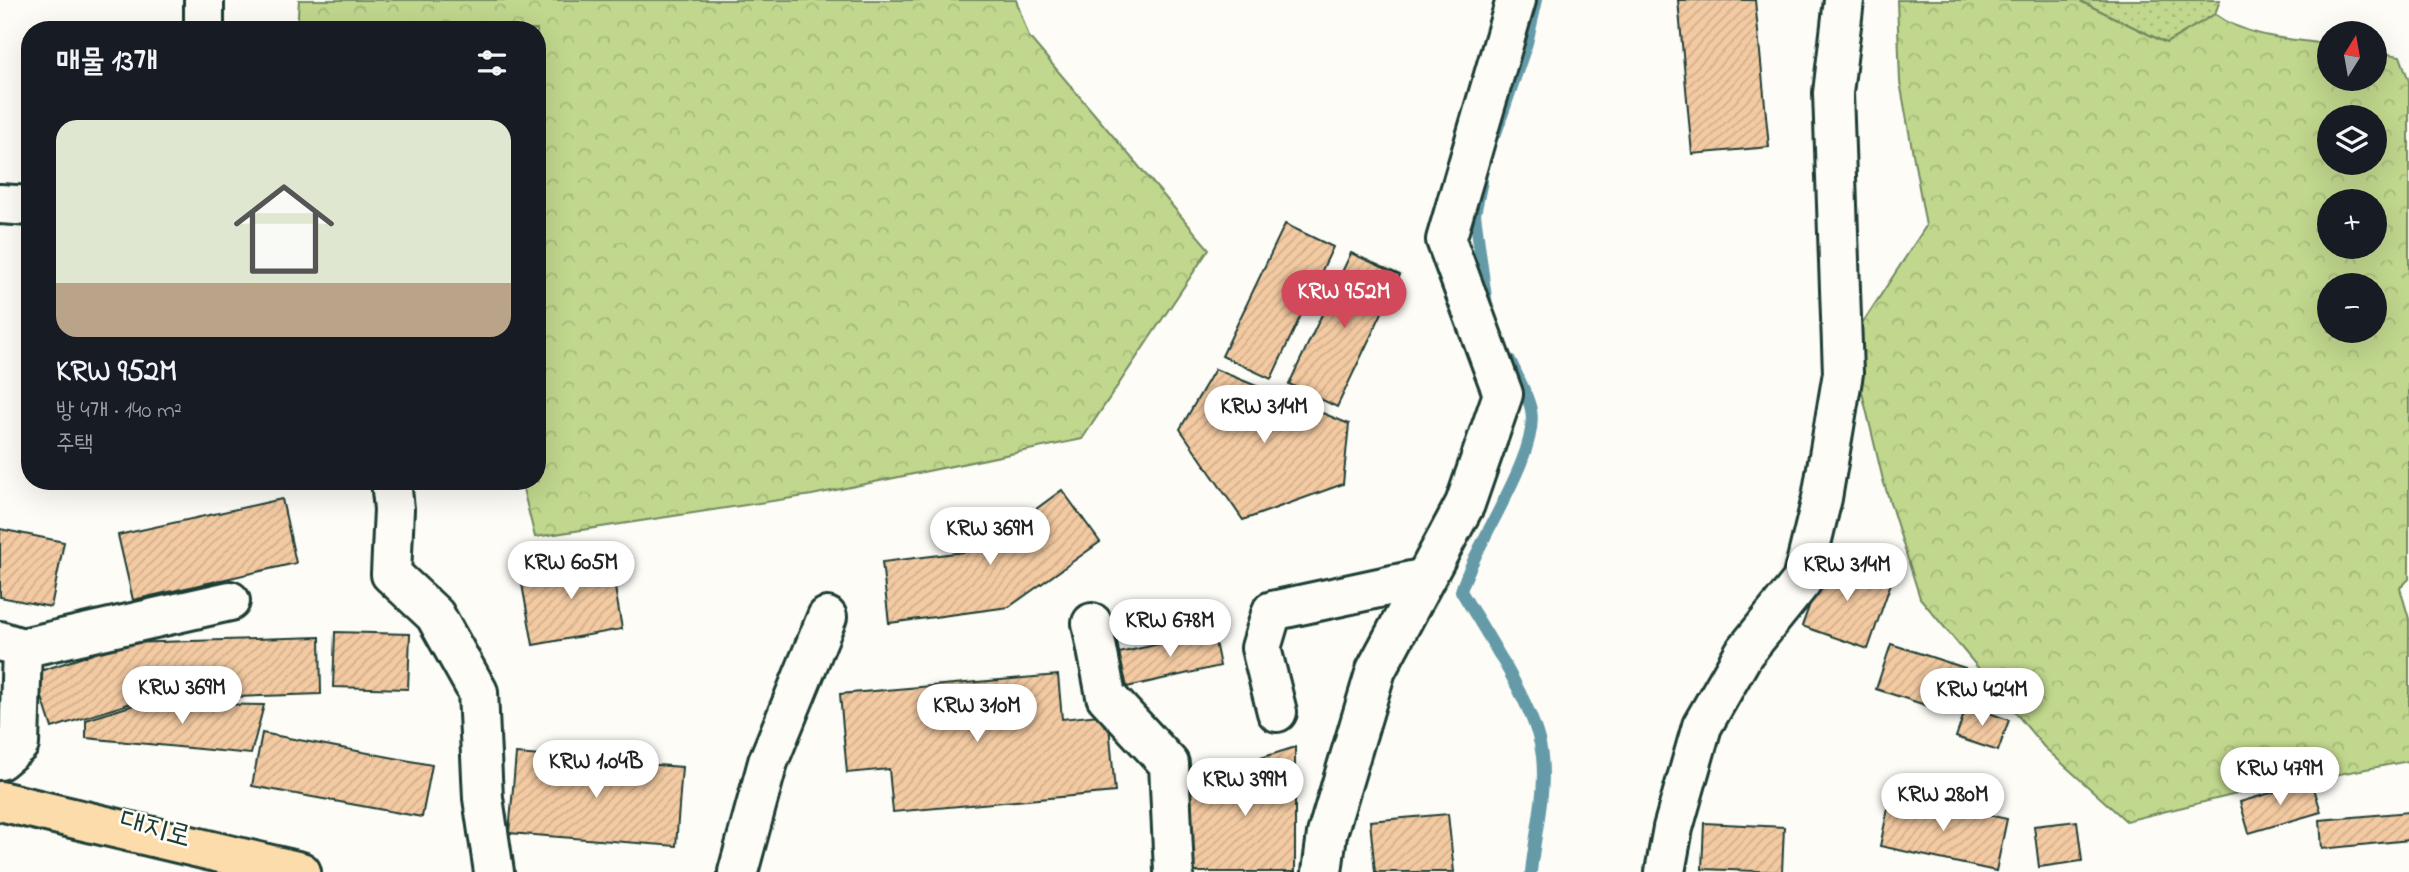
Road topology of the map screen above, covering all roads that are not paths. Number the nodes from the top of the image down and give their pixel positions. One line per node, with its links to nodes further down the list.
1 (1516, 0): 6 (street)
2 (1844, 0): 21 (street)
3 (0, 204): 4 (street)
4 (21, 205)
5 (392, 490): 17 (street)
6 (1425, 578): 11 (street); 20 (street)
7 (230, 601): 10 (street)
8 (827, 617): 18 (street)
9 (1091, 623): 19 (street)
10 (11, 644): 12 (street)
11 (1277, 712)
12 (0, 760)
13 (0, 784): 16 (street, 대지로)
14 (0, 801): 15 (main road, 대지로)
15 (301, 872)
16 (312, 872)
17 (495, 872)
18 (738, 872)
19 (1174, 872)
20 (1322, 872)
21 (1665, 872)

